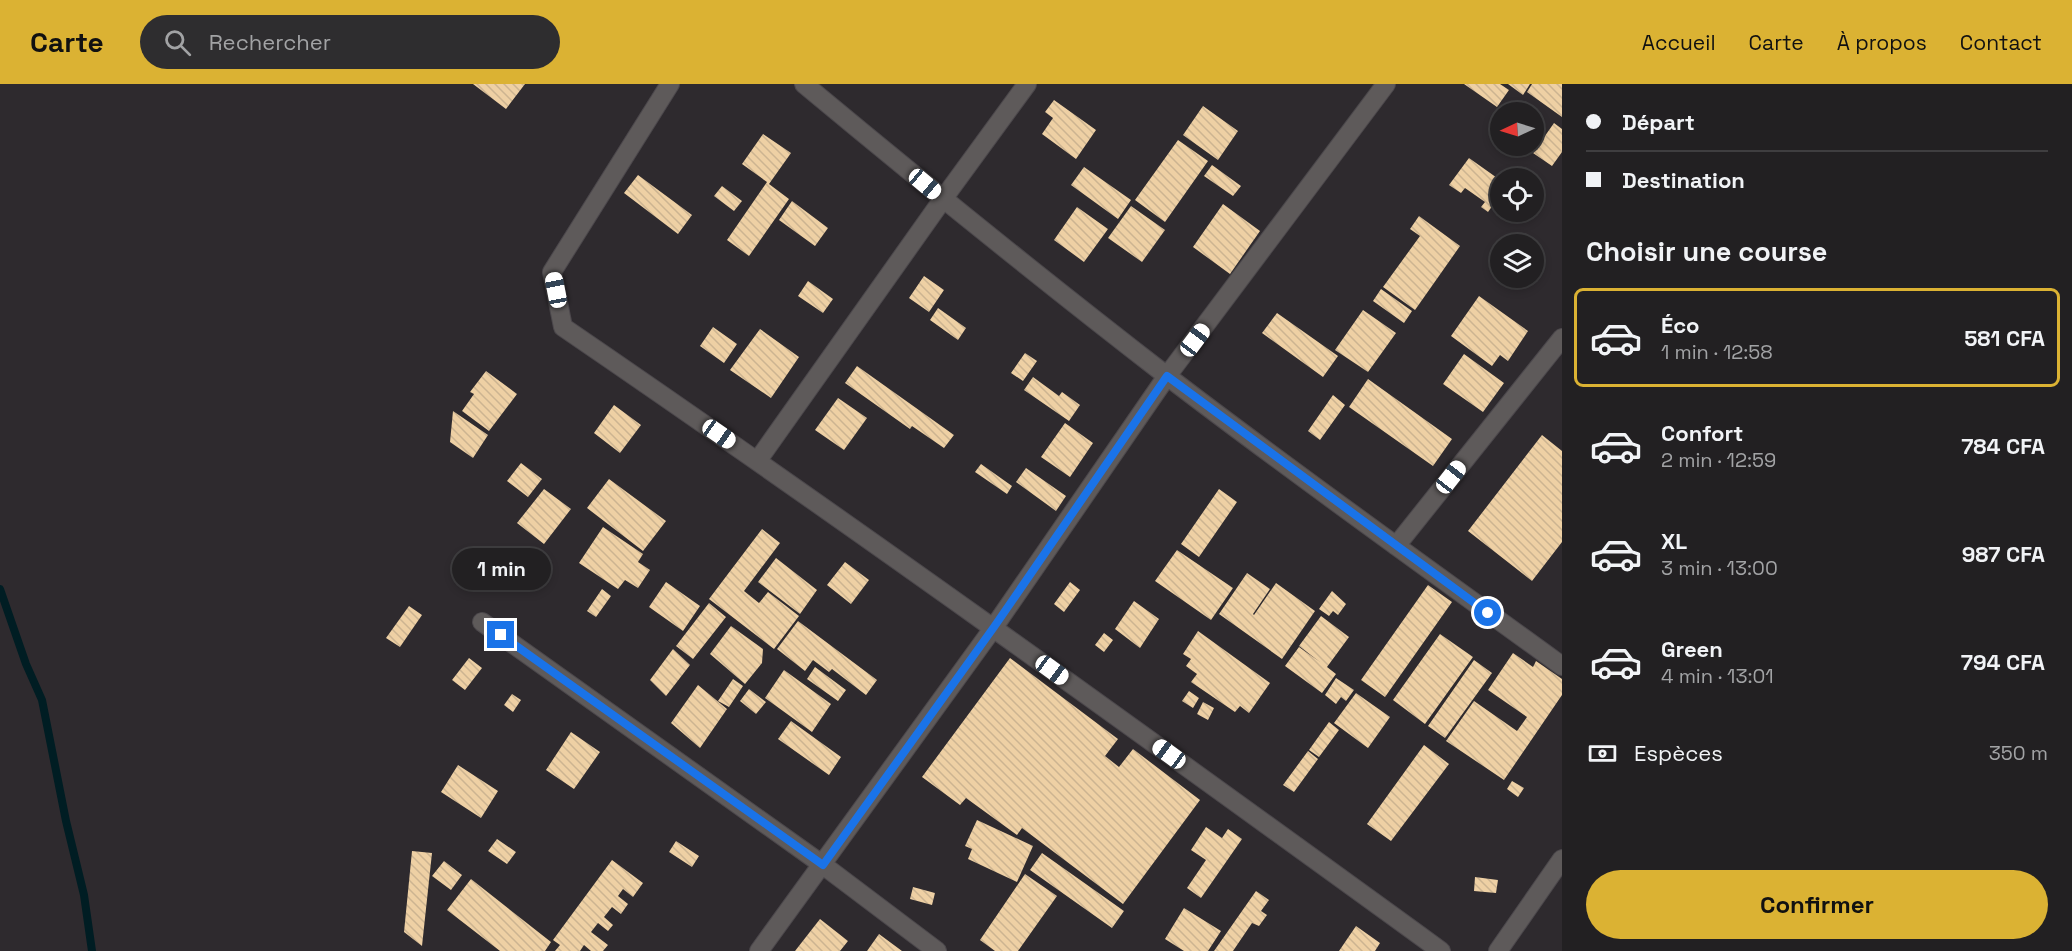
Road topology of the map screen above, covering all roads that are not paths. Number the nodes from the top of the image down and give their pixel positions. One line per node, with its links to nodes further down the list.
1 (670, 84): 8 (street)
2 (804, 84): 5 (street)
3 (1027, 84): 5 (street)
4 (1386, 84): 7 (street)
5 (943, 199): 7 (street); 8 (street)
6 (1562, 338): 9 (street)
7 (1167, 376): 9 (street); 11 (street)
8 (758, 460): 11 (street)
9 (1396, 546): 12 (street)
10 (482, 622): 14 (street)
11 (994, 627): 14 (street); 17 (street)
12 (1562, 666)
13 (1562, 859): 18 (street)
14 (823, 865): 15 (street); 16 (street)
15 (759, 951)
16 (937, 951)
17 (1441, 951)
18 (1498, 951)

